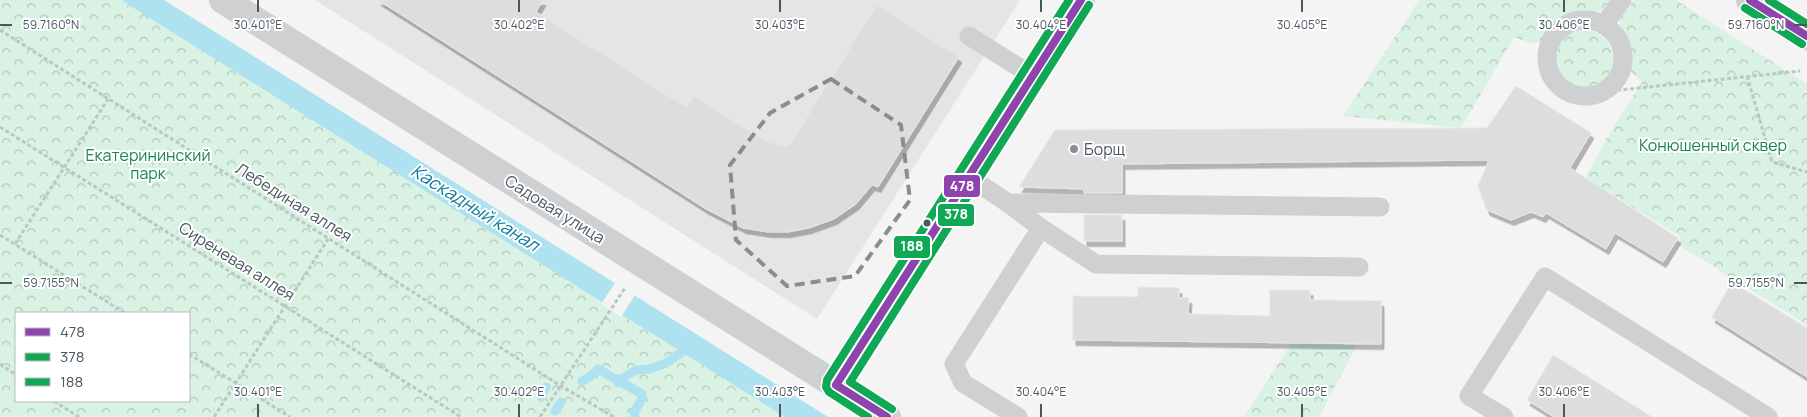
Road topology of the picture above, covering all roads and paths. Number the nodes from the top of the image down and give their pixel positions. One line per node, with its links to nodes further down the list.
1 (223, 0): 32 (street, Садовая улица)
2 (1081, 0): 10 (main road)
3 (1622, 0): 5 (lane)
4 (1750, 0): 8 (street)
5 (1604, 25): 12 (lane); 12 (lane)
6 (0, 30): 13 (path, Лебединая аллея)
7 (969, 36): 10 (lane)
8 (1807, 36)
9 (1800, 71): 11 (path)
10 (1033, 76): 17 (main road)
11 (1746, 76): 12 (path); 16 (path)
12 (1612, 85)
13 (108, 99): 15 (path); 22 (path, Лебединая аллея)
14 (0, 127): 15 (path, Сиреневая аллея)
15 (63, 167): 23 (path); 26 (path, Сиреневая аллея)
16 (1807, 172)
17 (969, 177): 18 (lane); 32 (main road)
18 (1008, 203): 19 (lane); 20 (lane)
19 (1380, 207)
20 (1041, 228): 24 (lane); 42 (lane)
21 (0, 235): 23 (path)
22 (328, 239): 26 (path); 33 (path, Лебединая аллея)
23 (15, 244): 27 (path)
24 (1359, 266)
25 (625, 289): 33 (path)
26 (284, 306): 31 (path); 38 (path, Сиреневая аллея)
27 (123, 312)
28 (190, 355): 31 (path)
29 (0, 364): 30 (path)
30 (15, 374)
31 (235, 383): 36 (path); 37 (path)
32 (836, 385): 41 (main road, Садовая улица)
33 (561, 386): 39 (path); 40 (path, Лебединая аллея)
34 (56, 402): 35 (path)
35 (79, 417)
36 (214, 417)
37 (290, 417)
38 (461, 417)
39 (540, 417)
40 (614, 417)
41 (887, 417)
42 (1018, 417)
43 (1504, 417): 44 (lane)
44 (1768, 417)

